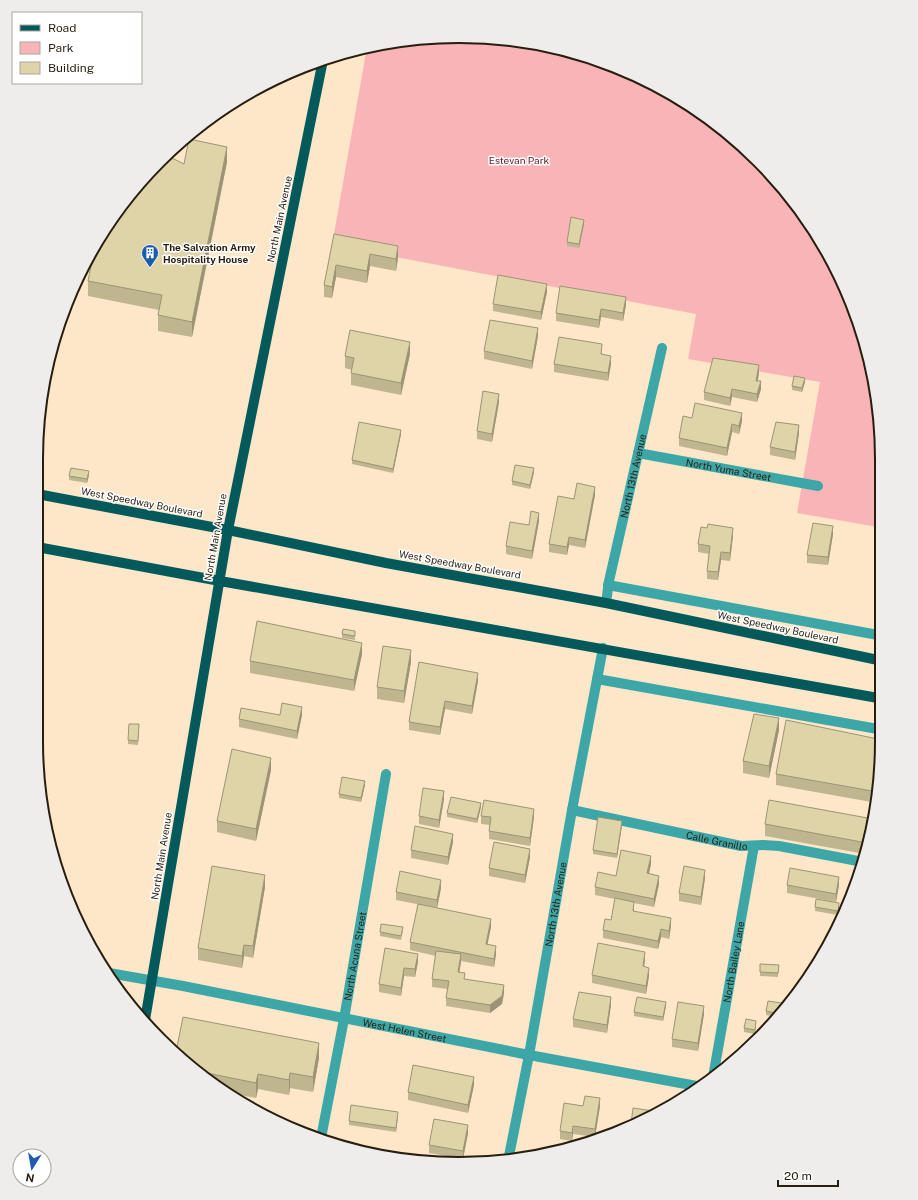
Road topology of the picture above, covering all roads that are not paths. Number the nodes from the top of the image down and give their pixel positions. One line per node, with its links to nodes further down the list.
1 (322, 66): 6 (main road, North Main Avenue)
2 (662, 348): 3 (street, North 13th Avenue)
3 (638, 453): 4 (street, North Yuma Street); 9 (street, North 13th Avenue)
4 (818, 486)
5 (43, 495): 6 (main road, West Speedway Boulevard)
6 (228, 530): 8 (main road, North Main Avenue); 10 (main road, West Speedway Boulevard)
7 (43, 548): 8 (main road)
8 (220, 581): 12 (main road); 22 (main road, North Main Avenue)
9 (608, 585): 10 (street, North 13th Avenue); 11 (street, West Speedway Boulevard)
10 (606, 603): 13 (main road, West Speedway Boulevard)
11 (875, 634)
12 (603, 648): 14 (street, North 13th Avenue); 15 (main road)
13 (875, 659)
14 (597, 679): 16 (street); 18 (street, North 13th Avenue)
15 (875, 697)
16 (875, 728)
17 (386, 774): 24 (street, North Acuna Street)
18 (572, 810): 19 (street, Calle Granillo); 25 (street, North 13th Avenue)
19 (754, 846): 20 (street, Calle Granillo); 26 (street, North Bailey Lane)
20 (857, 861)
21 (114, 974): 22 (street, West Helen Street)
22 (152, 981): 23 (main road, North Main Avenue); 24 (street, West Helen Street)
23 (146, 1015)
24 (344, 1019): 25 (street, West Helen Street); 28 (street, North Acuna Street)
25 (529, 1055): 27 (street, West Helen Street); 29 (street, North 13th Avenue)
26 (714, 1069)
27 (693, 1084)
28 (322, 1134)
29 (510, 1153)

